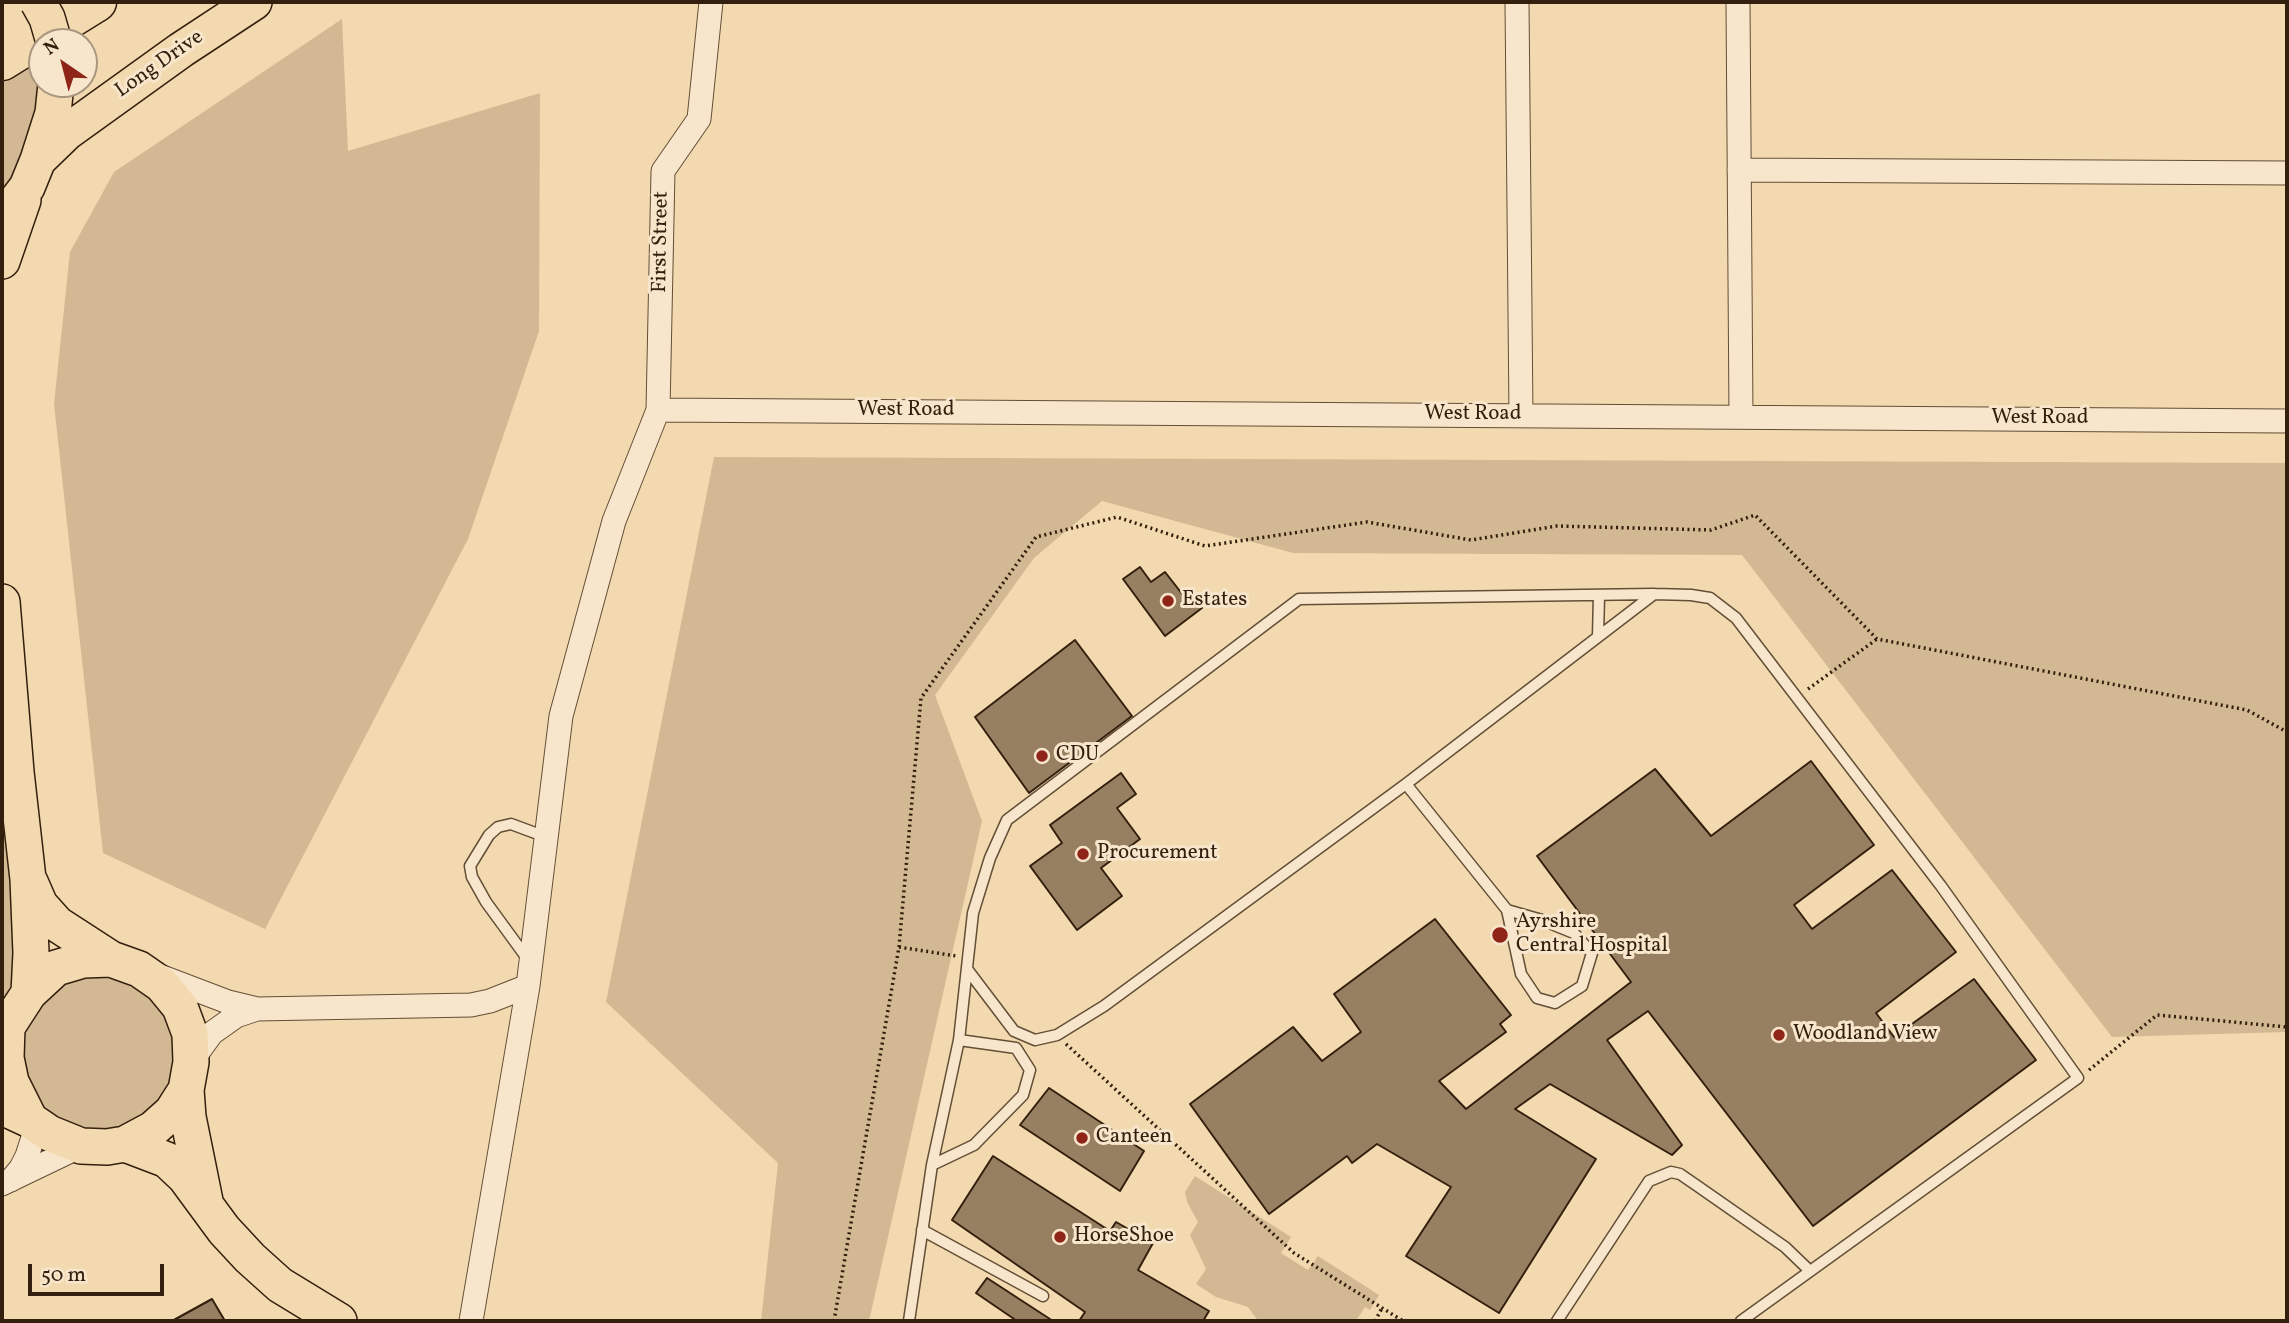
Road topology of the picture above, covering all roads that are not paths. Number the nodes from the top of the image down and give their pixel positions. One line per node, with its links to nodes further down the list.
1 (39, 2): 7 (highway); 8 (main road, bridge)
2 (97, 2): 9 (highway)
3 (254, 2): 12 (main road, Long Drive)
4 (711, 2): 16 (street, First Street)
5 (1517, 2): 17 (street)
6 (1738, 2): 11 (street)
7 (2, 25)
8 (50, 28)
9 (2, 61)
10 (55, 98): 12 (main road)
11 (1739, 170): 13 (street); 18 (street)
12 (33, 173): 14 (main road); 15 (main road)
13 (2287, 173)
14 (2, 220)
15 (2, 261)
16 (658, 410): 17 (street, West Road); 25 (street)
17 (1521, 416): 18 (street, West Road)
18 (1741, 417): 19 (street, West Road)
19 (2287, 421)
20 (1654, 594): 21 (lane); 23 (lane); 43 (lane)
21 (1599, 595): 23 (lane); 28 (lane)
22 (2, 602): 26 (main road)
23 (1598, 637): 24 (lane)
24 (1406, 784): 27 (lane); 28 (lane)
25 (546, 837): 30 (street); 30 (lane)
26 (28, 879): 29 (main road); 31 (main road)
27 (1507, 910): 27 (lane)
28 (968, 963): 34 (lane)
29 (125, 964): 31 (main road); 32 (street); 35 (main road)
30 (529, 974): 32 (street); 46 (street)
31 (29, 993): 33 (main road)
32 (257, 1009): 35 (street)
33 (5, 1029): 36 (main road)
34 (958, 1040): 39 (lane); 39 (lane)
35 (189, 1076): 37 (main road); 41 (main road)
36 (23, 1117): 38 (main road); 40 (street)
37 (125, 1144): 38 (main road); 41 (main road)
38 (81, 1146): 40 (street)
39 (932, 1165): 42 (lane)
40 (6, 1182)
41 (205, 1201): 45 (main road)
42 (922, 1230): 44 (lane); 47 (lane)
43 (1810, 1271): 48 (lane); 49 (lane)
44 (1043, 1296)
45 (339, 1321)
46 (471, 1321)
47 (909, 1321)
48 (1557, 1321)
49 (1741, 1321)

